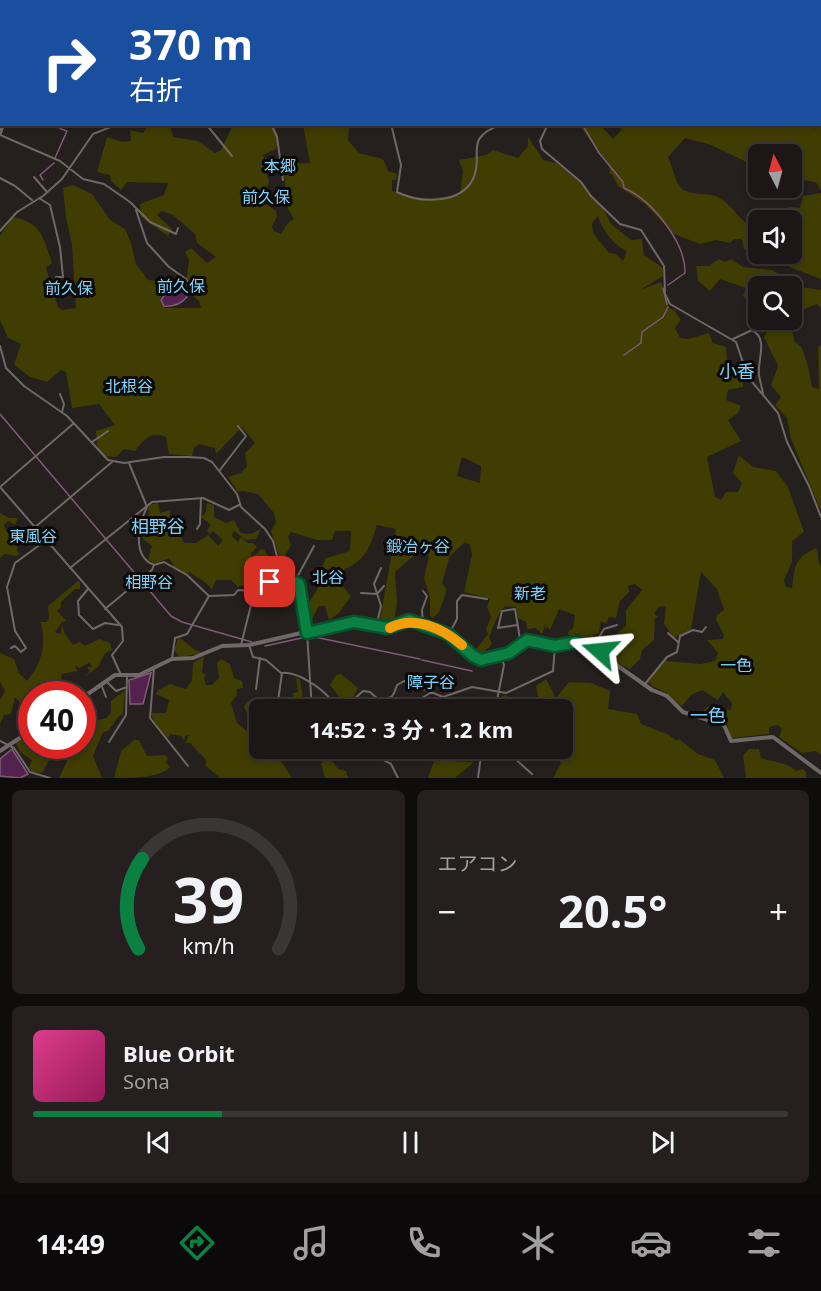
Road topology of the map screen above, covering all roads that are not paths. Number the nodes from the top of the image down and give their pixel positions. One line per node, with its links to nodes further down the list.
1 (112, 126): 9 (street)
2 (208, 126): 8 (street)
3 (272, 126): 12 (street)
4 (391, 126): 5 (street)
5 (500, 126)
6 (547, 126): 21 (street)
7 (0, 134): 9 (street)
8 (232, 156)
9 (71, 168): 13 (street); 16 (street)
10 (34, 177): 13 (street)
11 (0, 178): 15 (street)
12 (283, 180)
13 (47, 192): 14 (street)
14 (39, 198): 15 (street); 19 (street)
15 (32, 201): 18 (street)
16 (135, 207): 17 (street); 20 (street)
17 (178, 228)
18 (0, 231)
19 (56, 282)
20 (196, 293)
21 (733, 339): 24 (street); 24 (street)
22 (0, 346): 25 (street)
23 (60, 394): 25 (street)
24 (763, 395): 37 (street)
25 (62, 412): 26 (street)
26 (74, 423): 29 (street); 33 (street)
27 (238, 426): 32 (street)
28 (108, 431): 29 (street)
29 (92, 442): 30 (street)
30 (112, 462): 31 (street); 38 (street)
31 (129, 462): 32 (street); 35 (street)
32 (220, 470): 36 (street)
33 (0, 487): 38 (street)
34 (201, 498): 35 (street); 36 (street); 39 (street)
35 (147, 505): 42 (street); 43 (street)
36 (239, 505): 45 (street)
37 (821, 517)
38 (34, 528): 40 (street)
39 (197, 529)
40 (45, 541): 43 (street); 71 (street)
41 (314, 546): 46 (street)
42 (154, 566): 53 (street); 55 (street)
43 (70, 568): 48 (street)
44 (381, 568): 52 (street)
45 (282, 576): 46 (street); 49 (street)
46 (295, 582): 62 (street)
47 (384, 586): 52 (street)
48 (88, 589): 55 (street); 56 (street)
49 (253, 591): 53 (street); 65 (street)
50 (423, 591): 57 (street)
51 (361, 593): 52 (street)
52 (377, 594): 60 (street)
53 (209, 596): 74 (street)
54 (487, 599): 64 (street)
55 (105, 609): 56 (street)
56 (119, 625): 77 (street)
57 (423, 625): 60 (street); 64 (street)
58 (517, 625): 58 (street); 68 (street)
59 (617, 625): 70 (street)
60 (376, 627): 62 (street)
61 (706, 627): 66 (street)
62 (307, 633): 67 (street); 81 (street)
63 (668, 633): 66 (street)
64 (449, 634): 72 (street)
65 (242, 641): 67 (street); 74 (street)
66 (678, 642): 80 (street)
67 (249, 645): 73 (street)
68 (521, 645): 69 (street); 72 (street)
69 (555, 646): 70 (street); 86 (street)
70 (593, 647): 80 (street)
71 (11, 648)
72 (501, 656): 86 (street)
73 (260, 658): 76 (street); 84 (street)
74 (172, 659): 75 (street)
75 (154, 669): 78 (street); 104 (street)
76 (282, 673): 81 (street); 88 (street)
77 (121, 675): 78 (street); 79 (street)
78 (127, 676): 82 (street)
79 (104, 682): 82 (street); 83 (street); 87 (street)
80 (645, 684): 105 (street)
81 (311, 685): 89 (street); 90 (street)
82 (127, 687): 98 (street)
83 (96, 688)
84 (256, 689)
85 (432, 692): 86 (street); 93 (street); 94 (street)
86 (497, 693): 95 (street)
87 (106, 697)
88 (278, 699)
89 (312, 699)
90 (329, 699)
91 (355, 699): 92 (street)
92 (378, 699)
93 (389, 699)
94 (420, 699)
95 (496, 699)
96 (18, 739): 99 (street)
97 (0, 741): 99 (street)
98 (109, 742)
99 (10, 744): 100 (street); 107 (street)
100 (0, 752)
101 (382, 759): 108 (street)
102 (481, 759): 109 (street)
103 (515, 759): 106 (street)
104 (188, 766)
105 (821, 772)
106 (532, 774)
107 (50, 778)
108 (398, 778)
109 (478, 778)

